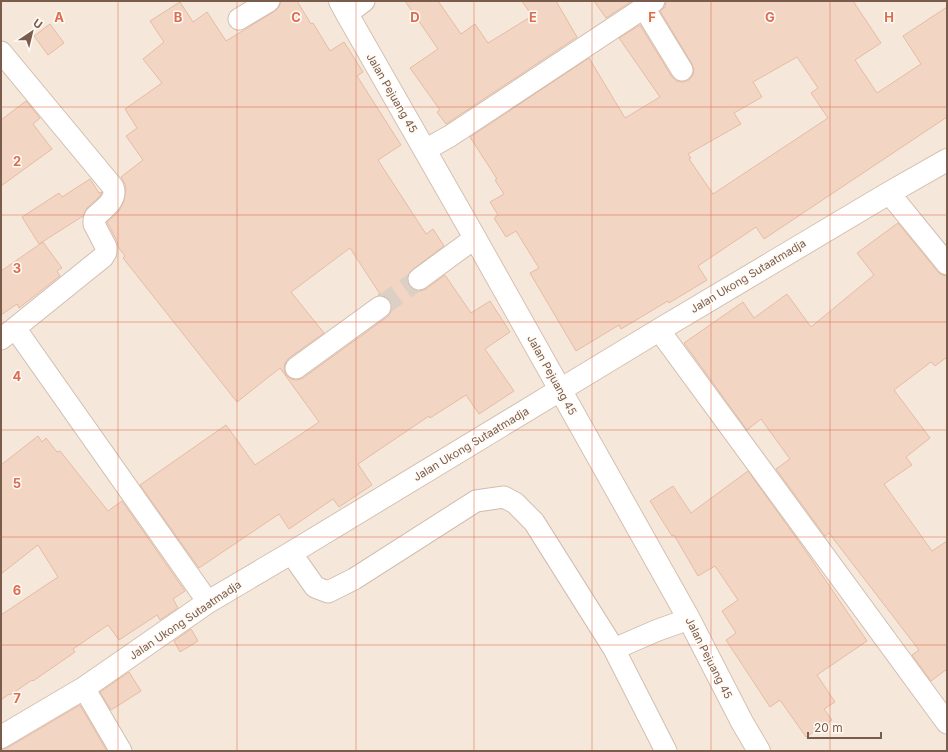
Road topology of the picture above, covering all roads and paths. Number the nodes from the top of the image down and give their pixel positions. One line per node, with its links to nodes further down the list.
1 (269, 1): 4 (street)
2 (649, 4): 6 (street); 7 (street)
3 (350, 5): 7 (main road, Jalan Pejuang 45)
4 (239, 19)
5 (1, 52): 15 (street)
6 (682, 70)
7 (425, 150): 10 (main road, Jalan Pejuang 45)
8 (947, 160): 9 (main road, Jalan Ukong Sutaatmadja)
9 (889, 193): 11 (street); 14 (main road, Jalan Ukong Sutaatmadja)
10 (475, 238): 12 (street); 17 (main road, Jalan Pejuang 45)
11 (947, 264)
12 (419, 279)
13 (380, 307): 16 (street)
14 (659, 330): 17 (main road, Jalan Ukong Sutaatmadja); 23 (street)
15 (8, 334): 19 (street)
16 (296, 368)
17 (560, 390): 18 (main road, Jalan Ukong Sutaatmadja); 20 (main road, Jalan Pejuang 45)
18 (292, 552): 19 (main road, Jalan Ukong Sutaatmadja); 21 (street)
19 (208, 602): 22 (main road, Jalan Ukong Sutaatmadja)
20 (689, 619): 21 (street); 27 (main road, Jalan Pejuang 45)
21 (614, 649): 26 (street)
22 (84, 688): 24 (main road, Jalan Ukong Sutaatmadja); 25 (street)
23 (947, 723)
24 (1, 737)
25 (121, 751)
26 (666, 751)
27 (759, 751)

